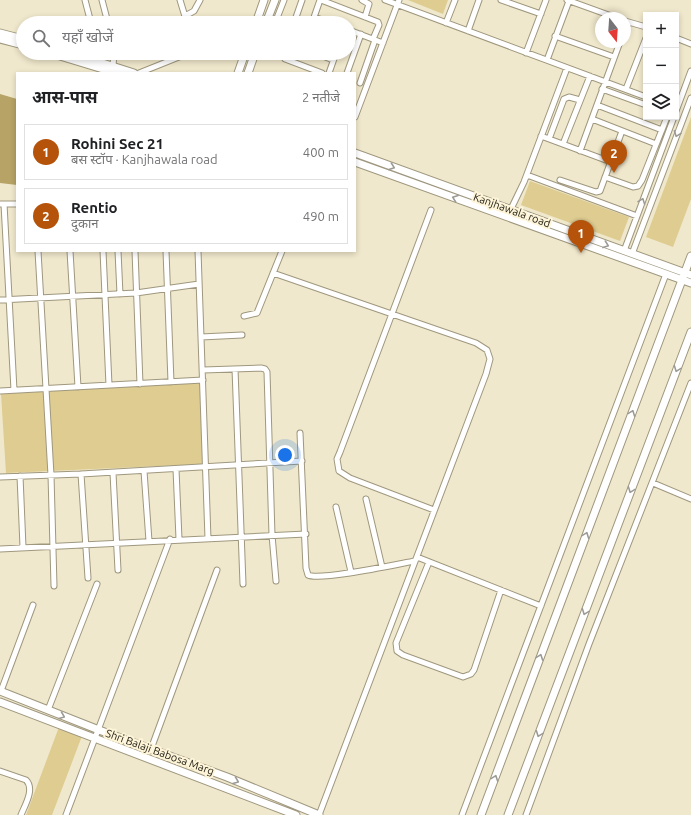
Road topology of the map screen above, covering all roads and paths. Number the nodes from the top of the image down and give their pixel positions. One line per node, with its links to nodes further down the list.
1 (85, 0): 20 (street)
2 (102, 0): 21 (street)
3 (180, 0): 22 (street)
4 (200, 0): 22 (street)
5 (264, 0): 23 (street)
6 (275, 0): 24 (street)
7 (284, 0): 25 (street)
8 (302, 0): 26 (street)
9 (321, 0): 27 (street); 28 (street)
10 (362, 0): 28 (street)
11 (385, 0): 17 (street)
12 (455, 0): 30 (street)
13 (479, 0): 32 (street)
14 (501, 0): 19 (street)
15 (546, 0): 19 (street)
16 (568, 1): 18 (street); 36 (street)
17 (399, 2): 30 (street); 42 (street)
18 (600, 12)
19 (541, 14): 47 (street)
20 (89, 16)
21 (106, 16)
22 (185, 16)
23 (258, 16)
24 (269, 16)
25 (278, 16)
26 (296, 16)
27 (314, 16)
28 (365, 17): 40 (street)
29 (631, 22): 31 (street)
30 (446, 23): 32 (street)
31 (643, 26)
32 (468, 31): 47 (street)
33 (356, 32): 35 (street)
34 (0, 33): 37 (street)
35 (361, 34): 40 (street); 45 (street)
36 (555, 36): 48 (street); 58 (street)
37 (16, 37)
38 (0, 39): 41 (street)
39 (679, 39): 43 (street)
40 (374, 40): 42 (street); 71 (street)
41 (16, 43)
42 (383, 43): 80 (street)
43 (691, 44)
44 (643, 46): 73 (street)
45 (356, 48)
46 (618, 48): 48 (street)
47 (526, 53): 58 (street)
48 (614, 57): 70 (street)
49 (77, 60): 60 (street)
50 (94, 60): 60 (street)
51 (114, 60): 60 (street)
52 (171, 60): 62 (street)
53 (243, 60): 63 (street)
54 (253, 60): 64 (street)
55 (288, 60): 65 (street)
56 (334, 60): 66 (street)
57 (352, 60): 67 (street)
58 (547, 60): 59 (street)
59 (567, 68): 69 (street); 86 (street)
60 (115, 70): 61 (street)
61 (128, 72)
62 (141, 72)
63 (238, 72)
64 (248, 72)
65 (319, 72)
66 (329, 72)
67 (347, 72)
68 (691, 72): 77 (street)
69 (590, 76): 70 (street); 76 (street)
70 (605, 81): 72 (street); 73 (street)
71 (360, 83)
72 (602, 89): 78 (street); 79 (street)
73 (626, 90): 74 (street)
74 (643, 96)
75 (691, 98): 112 (street, one-way to 112)
76 (580, 100): 87 (street); 88 (street)
77 (679, 102)
78 (643, 104)
79 (597, 105): 81 (street); 84 (street)
80 (356, 114)
81 (592, 119): 85 (street); 90 (street)
82 (666, 120): 84 (street)
83 (673, 120): 101 (street, one-way to 83)
84 (662, 130): 89 (street)
85 (622, 131): 89 (street); 93 (street)
86 (541, 136): 87 (street); 94 (street)
87 (549, 139): 88 (street)
88 (563, 144): 90 (street)
89 (656, 144): 95 (street)
90 (580, 151): 93 (street)
91 (356, 153): 100 (street, Kanjhawala road, one-way to 100)
92 (356, 162): 102 (street, Kanjhawala road, one-way to 92)
93 (611, 162): 95 (street)
94 (527, 175): 100 (street); 101 (street)
95 (605, 177): 96 (street)
96 (560, 180)
97 (2, 204): 98 (street); 125 (street)
98 (16, 204)
99 (431, 210): 128 (street)
100 (510, 210): 102 (street); 103 (street, Kanjhawala road, one-way to 103)
101 (637, 216): 103 (street)
102 (506, 217): 115 (street, Kanjhawala road)
103 (624, 251): 112 (street, Kanjhawala road)
104 (38, 252): 124 (street)
105 (70, 252): 123 (street)
106 (103, 252): 122 (street)
107 (118, 252): 121 (street)
108 (135, 252): 120 (street)
109 (166, 252): 119 (street)
110 (198, 252): 118 (street)
111 (282, 252): 114 (street)
112 (632, 254): 116 (street, Kanjhawala road)
113 (691, 256): 116 (street)
114 (273, 273): 127 (street); 128 (street)
115 (666, 274): 116 (street, Kanjhawala road); 185 (street)
116 (686, 276): 117 (street, Kanjhawala road); 198 (street, one-way to 116)
117 (691, 283)
118 (199, 284): 119 (street); 131 (street)
119 (168, 288): 120 (street); 135 (street)
120 (136, 293): 121 (street); 137 (street)
121 (120, 294): 122 (street)
122 (105, 295): 123 (street); 138 (street)
123 (72, 296): 124 (street); 139 (street)
124 (41, 297): 125 (street); 140 (street)
125 (9, 299): 126 (street); 141 (street)
126 (0, 300)
127 (244, 316)
128 (392, 316): 159 (street); 159 (street)
129 (691, 332): 199 (street, one-way to 199)
130 (242, 335): 131 (street)
131 (202, 336): 133 (street)
132 (235, 369): 133 (street); 145 (street); 146 (street)
133 (202, 370): 134 (street)
134 (203, 380): 135 (street); 147 (street)
135 (171, 382): 137 (street)
136 (691, 383): 155 (street)
137 (140, 384): 138 (street)
138 (109, 385): 139 (street)
139 (78, 387): 140 (street)
140 (46, 388): 141 (street); 152 (street)
141 (14, 390): 142 (street)
142 (0, 391)
143 (300, 433): 144 (street)
144 (302, 461): 145 (street); 160 (street)
145 (269, 463): 146 (street); 161 (street)
146 (238, 465): 147 (street); 162 (street)
147 (206, 467): 148 (street); 164 (street)
148 (176, 469): 149 (street); 163 (street)
149 (144, 471): 150 (street); 166 (street)
150 (113, 473): 151 (street); 167 (street)
151 (81, 474): 152 (street); 168 (street)
152 (51, 475): 153 (street); 169 (street)
153 (20, 476): 154 (street); 170 (street)
154 (0, 477)
155 (653, 482): 157 (street); 200 (street)
156 (366, 499): 174 (street)
157 (691, 499)
158 (336, 507): 177 (street)
159 (434, 510): 172 (street)
160 (306, 534): 161 (street); 177 (street)
161 (272, 535): 162 (street); 179 (street)
162 (242, 537): 164 (street); 181 (street)
163 (179, 539): 164 (street); 165 (street)
164 (208, 539)
165 (170, 540): 166 (street); 189 (street)
166 (149, 541): 167 (street)
167 (116, 542): 168 (street); 175 (street)
168 (85, 544): 169 (street); 178 (street)
169 (54, 546): 170 (street); 182 (street)
170 (23, 547): 171 (street)
171 (0, 548)
172 (416, 559): 173 (street); 174 (street); 196 (street)
173 (429, 562): 183 (street); 183 (street)
174 (382, 567): 177 (street)
175 (118, 570)
176 (217, 570): 191 (street)
177 (351, 572)
178 (88, 578)
179 (276, 582)
180 (97, 584): 188 (street)
181 (243, 584)
182 (54, 586)
183 (501, 590): 185 (street)
184 (33, 605): 186 (street)
185 (541, 606): 197 (street)
186 (0, 691): 188 (street, Shri Balaji Babosa Marg)
187 (0, 702): 190 (street, Shri Balaji Babosa Marg)
188 (48, 710): 189 (street, Shri Balaji Babosa Marg, one-way to 189)
189 (98, 730): 190 (street); 191 (street, Shri Balaji Babosa Marg)
190 (95, 737): 194 (street); 195 (street, Shri Balaji Babosa Marg)
191 (151, 749): 196 (street, Shri Balaji Babosa Marg, one-way to 196)
192 (0, 771): 193 (street)
193 (21, 815)
194 (66, 815)
195 (296, 815)
196 (319, 815)
197 (462, 815)
198 (482, 815)
199 (508, 815)
200 (526, 815)

